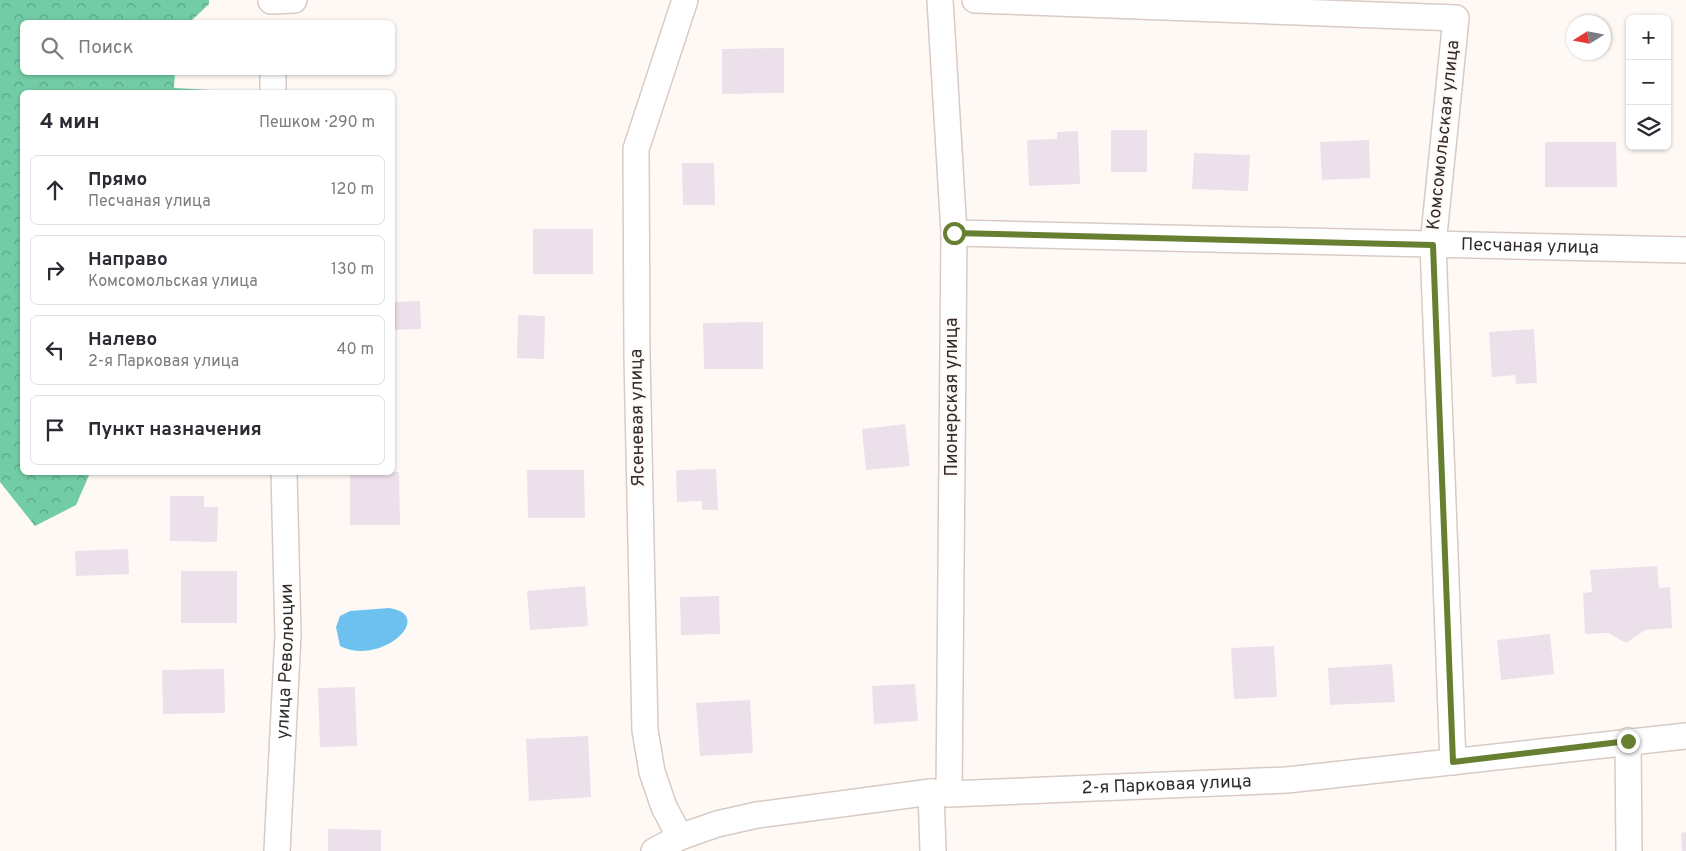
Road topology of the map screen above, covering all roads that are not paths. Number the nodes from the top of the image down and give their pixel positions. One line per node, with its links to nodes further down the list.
1 (271, 0): 2 (street); 6 (street)
2 (294, 0)
3 (685, 0): 17 (street, Ясеневая улица)
4 (940, 0): 9 (street, Пионерская улица)
5 (975, 0): 10 (street, Комсомольская улица)
6 (271, 20)
7 (273, 75): 8 (street)
8 (273, 90)
9 (954, 233): 10 (street, Песчаная улица); 16 (street, Пионерская улица)
10 (1433, 245): 11 (street, Песчаная улица); 15 (street, Комсомольская улица)
11 (1686, 250)
12 (284, 475): 18 (street, улица Революции)
13 (1686, 736): 14 (street, 2-я Парковая улица)
14 (1628, 741): 15 (street, 2-я Парковая улица); 21 (street)
15 (1453, 762): 16 (street, 2-я Парковая улица)
16 (940, 793): 17 (street, 2-я Парковая улица); 20 (street, Пионерская улица)
17 (680, 837): 19 (street, 2-я Парковая улица)
18 (277, 851)
19 (654, 851)
20 (933, 851)
21 (1629, 851)

